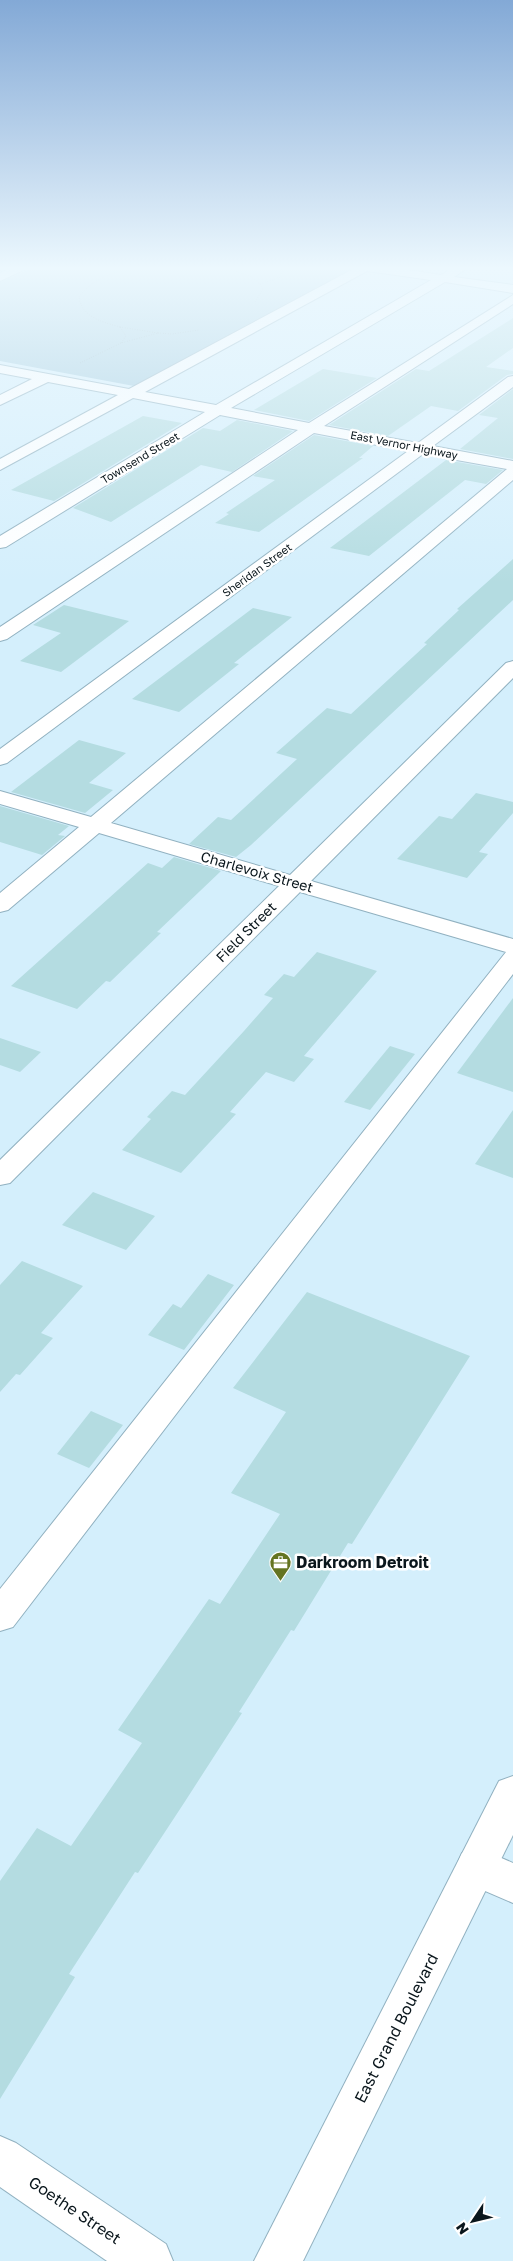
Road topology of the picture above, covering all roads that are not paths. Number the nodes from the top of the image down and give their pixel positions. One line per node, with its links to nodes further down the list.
1 (18, 373): 5 (street, East Vernor Highway)
2 (169, 373): 7 (street)
3 (281, 373): 9 (street, Townsend Street)
4 (398, 373): 10 (street)
5 (46, 378): 7 (street, East Vernor Highway); 8 (street)
6 (513, 380): 11 (street, Sheridan Street)
7 (129, 394): 9 (street, East Vernor Highway); 12 (street)
8 (0, 401)
9 (218, 410): 10 (street, East Vernor Highway); 15 (street, Townsend Street)
10 (311, 428): 11 (street, East Vernor Highway); 16 (street)
11 (422, 448): 13 (street, East Vernor Highway); 18 (street, Sheridan Street)
12 (0, 464)
13 (513, 466)
14 (513, 472): 20 (street)
15 (0, 543)
16 (0, 635)
17 (513, 667): 21 (street, Field Street)
18 (0, 759)
19 (0, 797): 20 (street, Charlevoix Street)
20 (96, 825): 21 (street, Charlevoix Street); 22 (street)
21 (295, 883): 23 (street, Charlevoix Street); 25 (street, Field Street)
22 (0, 905)
23 (513, 947)
24 (513, 958): 26 (street)
25 (0, 1176)
26 (0, 1616)
27 (513, 1794): 28 (street, East Grand Boulevard)
28 (495, 1875): 31 (street, East Grand Boulevard)
29 (0, 2159): 30 (street, Goethe Street)
30 (149, 2261)
31 (278, 2261)

